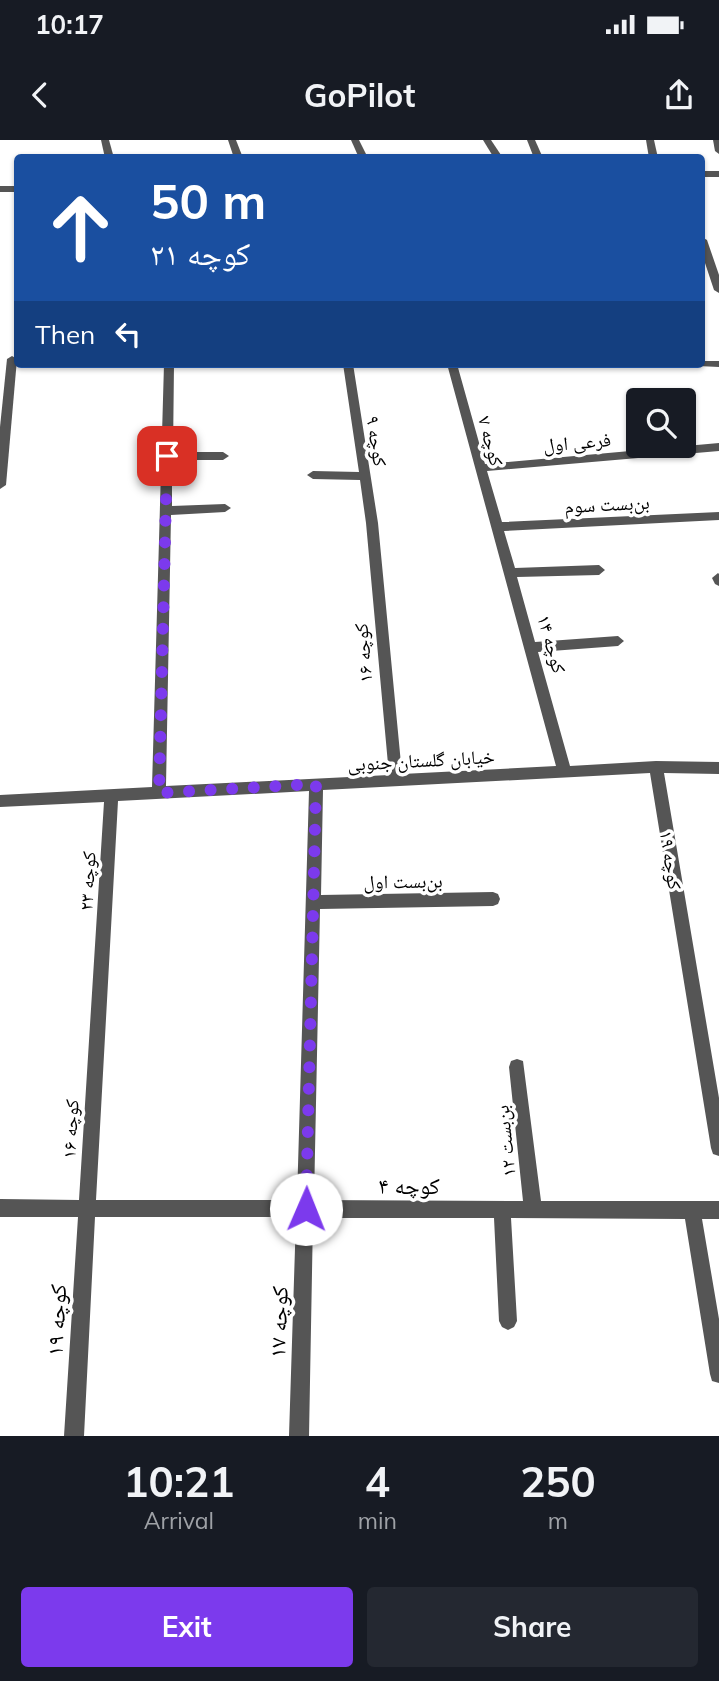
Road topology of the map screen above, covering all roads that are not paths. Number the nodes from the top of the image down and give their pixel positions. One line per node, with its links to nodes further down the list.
1 (717, 140): 2 (street)
2 (719, 151)
3 (710, 263): 4 (street)
4 (719, 290)
5 (10, 359): 9 (street)
6 (169, 368): 11 (street)
7 (349, 368): 15 (street, کوچه ۹)
8 (453, 368): 13 (street, کوچه ۷)
9 (3, 428): 16 (street)
10 (719, 447): 13 (street, فرعی اول)
11 (167, 456): 12 (street); 18 (street)
12 (223, 456)
13 (481, 468): 21 (street, کوچه ۷)
14 (313, 475): 15 (street)
15 (365, 476): 20 (street, کوچه ۹)
16 (0, 485)
17 (225, 508): 18 (street)
18 (166, 511): 31 (street)
19 (719, 516): 21 (street, بن‌بست سوم)
20 (372, 523): 29 (street, کوچه ۱۶)
21 (497, 527): 23 (street, کوچه ۱۴)
22 (599, 570): 23 (street)
23 (510, 573): 25 (street, کوچه ۱۴)
24 (618, 640): 25 (street)
25 (531, 647): 28 (street, کوچه ۱۴)
26 (656, 767): 27 (street, خیابان گلستان جنوبی); 28 (street, خیابان گلستان جنوبی); 38 (street, کوچه ۱۹)
27 (719, 768)
28 (565, 772): 29 (street, خیابان گلستان جنوبی)
29 (396, 780): 30 (street, خیابان گلستان جنوبی)
30 (316, 784): 31 (street, خیابان گلستان جنوبی); 35 (street)
31 (159, 793): 32 (street, خیابان گلستان جنوبی)
32 (111, 795): 33 (street, خیابان گلستان جنوبی); 36 (street, کوچه ۲۳)
33 (0, 801)
34 (494, 899): 35 (street, بن‌بست اول)
35 (313, 902): 41 (street)
36 (101, 968): 40 (street, کوچه ۱۶)
37 (517, 1067): 43 (street, بن‌بست ۱۲)
38 (719, 1149)
39 (0, 1208): 40 (street, کوچه ۴)
40 (87, 1208): 41 (street, کوچه ۴); 48 (street, کوچه ۱۹)
41 (306, 1209): 42 (street, کوچه ۴); 49 (street, کوچه ۱۷)
42 (502, 1209): 43 (street, کوچه ۴); 46 (street)
43 (533, 1209): 44 (street, کوچه ۴)
44 (692, 1210): 45 (street, کوچه ۴); 47 (street)
45 (719, 1210)
46 (508, 1321)
47 (719, 1374)
48 (74, 1436)
49 (299, 1436)

